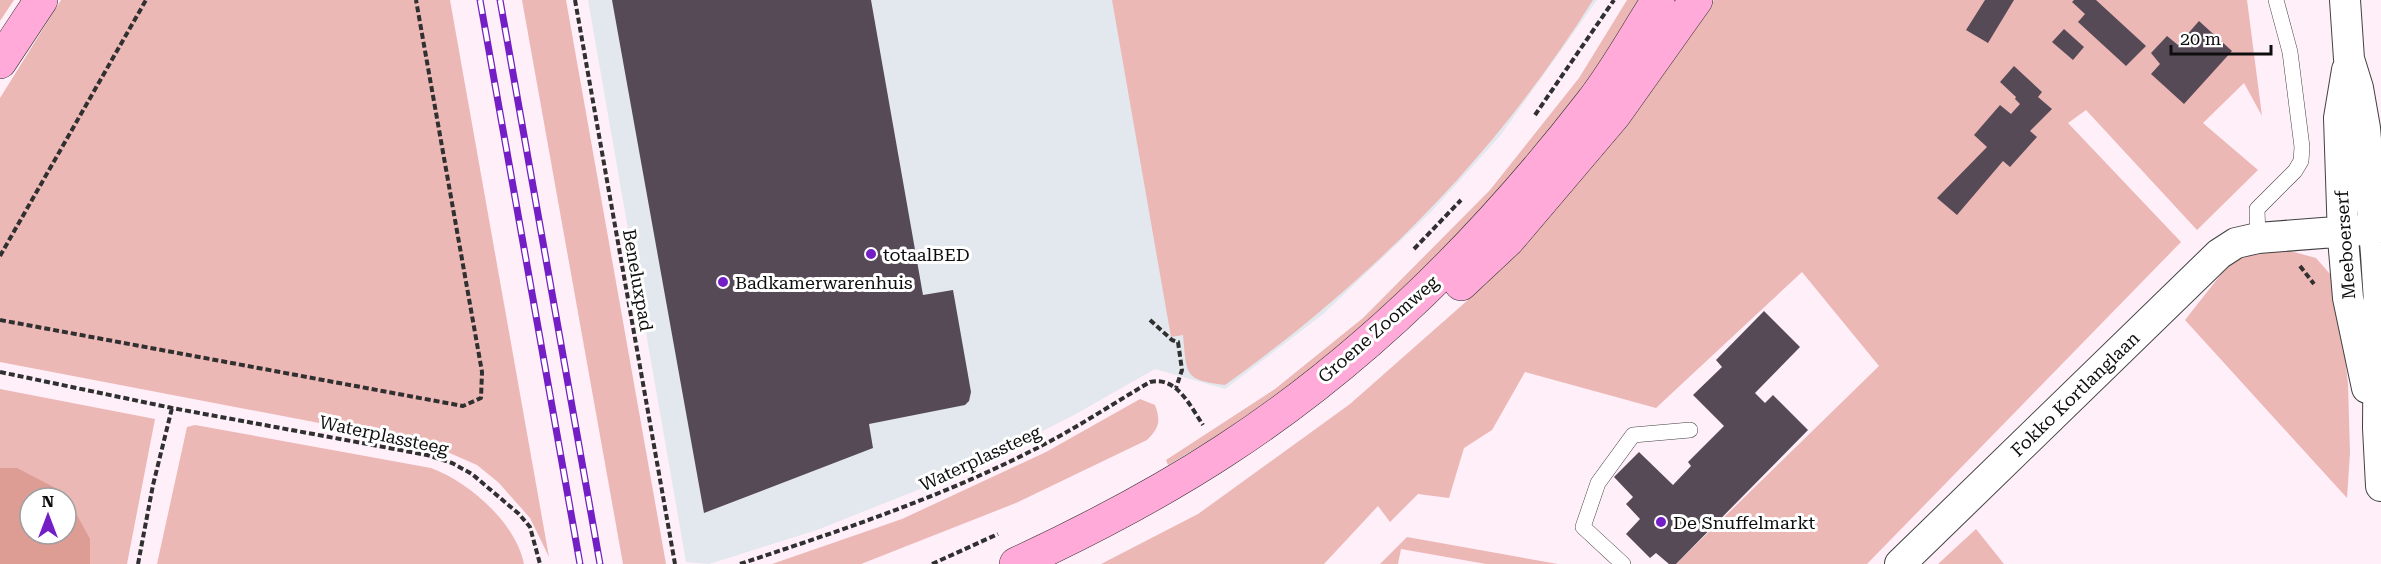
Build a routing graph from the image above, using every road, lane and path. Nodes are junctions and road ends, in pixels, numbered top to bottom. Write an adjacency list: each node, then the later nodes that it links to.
1 (41, 0): 11 (main road)
2 (146, 0): 18 (path)
3 (416, 0): 19 (path)
4 (575, 0): 30 (path, Beneluxpad)
5 (1614, 0): 12 (path)
6 (1658, 0): 32 (main road, Groene Zoomweg)
7 (1696, 0): 33 (main road, Groene Zoomweg)
8 (2276, 0): 16 (lane)
9 (2345, 0): 10 (street, Meeboerserf)
10 (2349, 59): 14 (street, Meeboerserf); 15 (street, Meeboerserf)
11 (0, 62)
12 (1534, 116)
13 (1466, 195): 17 (path, Groene Zoomweg)
14 (2374, 229): 15 (street, Fokko Kortlanglaan); 25 (street, Meeboerserf)
15 (2343, 231): 16 (street, Fokko Kortlanglaan); 25 (street, Meeboerserf)
16 (2258, 238): 35 (street, Fokko Kortlanglaan)
17 (1409, 254)
18 (0, 256)
19 (0, 320)
20 (1150, 320): 22 (path)
21 (0, 372): 23 (path, Waterplassteeg)
22 (1176, 388): 24 (path); 31 (path, Waterplassteeg)
23 (172, 408): 28 (path); 29 (path, Waterplassteeg)
24 (1213, 419)
25 (2378, 428): 27 (street, Meeboerserf)
26 (1690, 430): 34 (lane)
27 (2381, 486)
28 (138, 564)
29 (540, 564)
30 (675, 564)
31 (740, 564)
32 (1016, 564)
33 (1068, 564)
34 (1623, 564)
35 (1900, 564)

